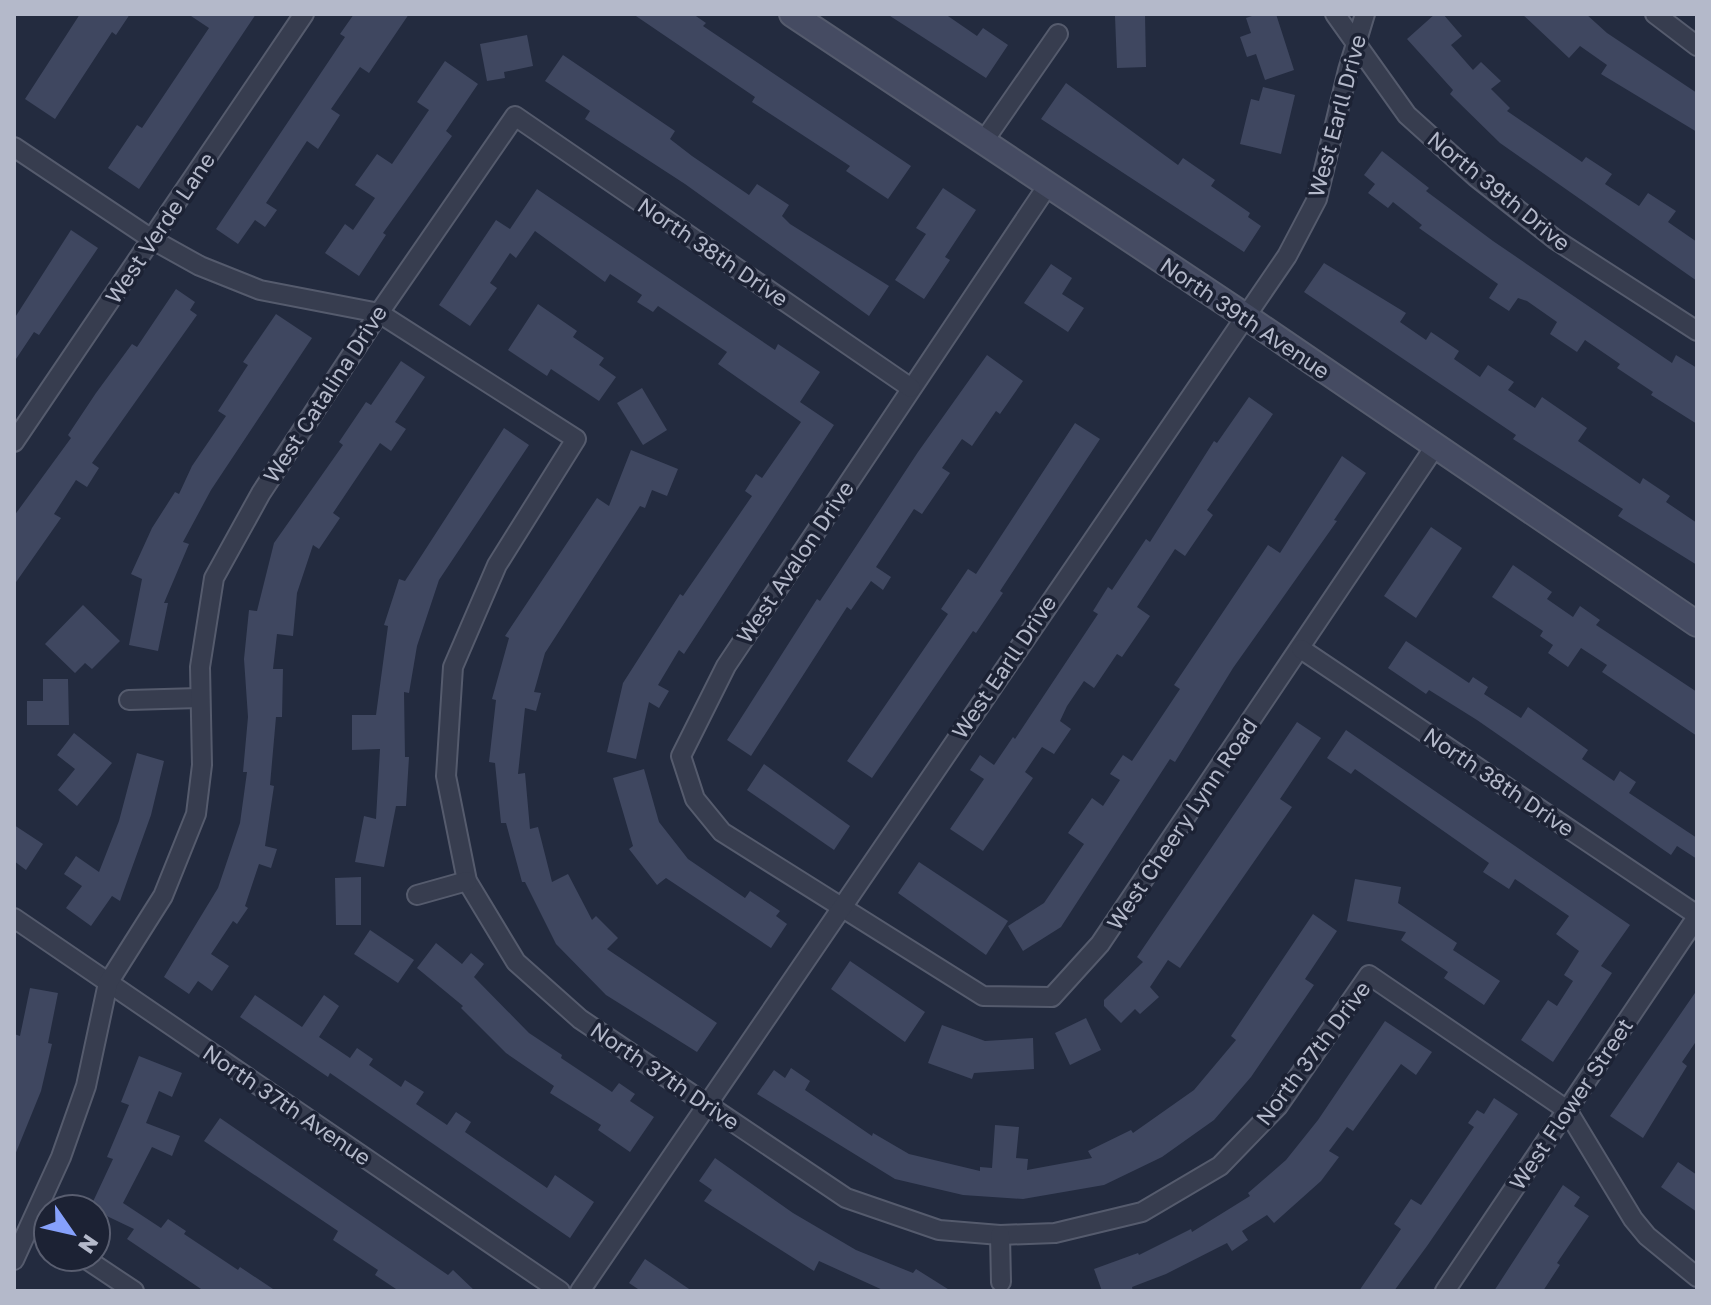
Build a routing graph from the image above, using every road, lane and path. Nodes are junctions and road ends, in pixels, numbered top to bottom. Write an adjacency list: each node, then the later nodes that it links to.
1 (304, 14): 13 (street, West Verde Lane)
2 (792, 14): 10 (street, North 39th Avenue)
3 (1335, 14): 7 (street, North 39th Drive)
4 (1365, 14): 7 (street, West Earll Drive)
5 (1655, 14): 8 (street)
6 (1058, 34): 10 (street)
7 (1356, 44): 15 (street, West Earll Drive); 16 (street, North 39th Drive)
8 (1697, 46)
9 (515, 116): 14 (street, West Catalina Drive); 17 (street, North 38th Drive)
10 (983, 142): 12 (street, North 39th Avenue)
11 (14, 147): 13 (street)
12 (1048, 185): 15 (street, North 39th Avenue); 17 (street, West Avalon Drive)
13 (153, 240): 14 (street); 18 (street, West Verde Lane)
14 (379, 313): 22 (street, West Catalina Drive); 24 (street, North 37th Drive)
15 (1245, 316): 19 (street, North 39th Avenue); 26 (street, West Earll Drive)
16 (1697, 331)
17 (911, 388): 26 (street, West Avalon Drive)
18 (14, 442)
19 (1434, 448): 20 (street, North 39th Avenue); 21 (street, West Cheery Lynn Road)
20 (1697, 624)
21 (1301, 649): 26 (street, West Cheery Lynn Road); 27 (street, North 38th Drive)
22 (199, 698): 23 (street); 29 (street, West Catalina Drive)
23 (129, 700)
24 (467, 881): 25 (street); 30 (street, North 37th Drive)
25 (417, 895)
26 (842, 906): 30 (street, West Earll Drive)
27 (1697, 916): 31 (street, West Flower Street)
28 (14, 918): 29 (street, North 37th Avenue)
29 (108, 983): 32 (street, West Catalina Drive); 40 (street, North 37th Avenue)
30 (706, 1104): 34 (street, North 37th Drive); 41 (street, West Earll Drive)
31 (1567, 1110): 34 (street, North 37th Drive); 37 (street); 42 (street, West Flower Street)
32 (44, 1193)
33 (32, 1223): 35 (street, West Catalina Drive)
34 (1000, 1235): 38 (street)
35 (14, 1260)
36 (107, 1273): 39 (street)
37 (1697, 1277)
38 (1001, 1282)
39 (134, 1291)
40 (560, 1291)
41 (580, 1291)
42 (1445, 1291)

